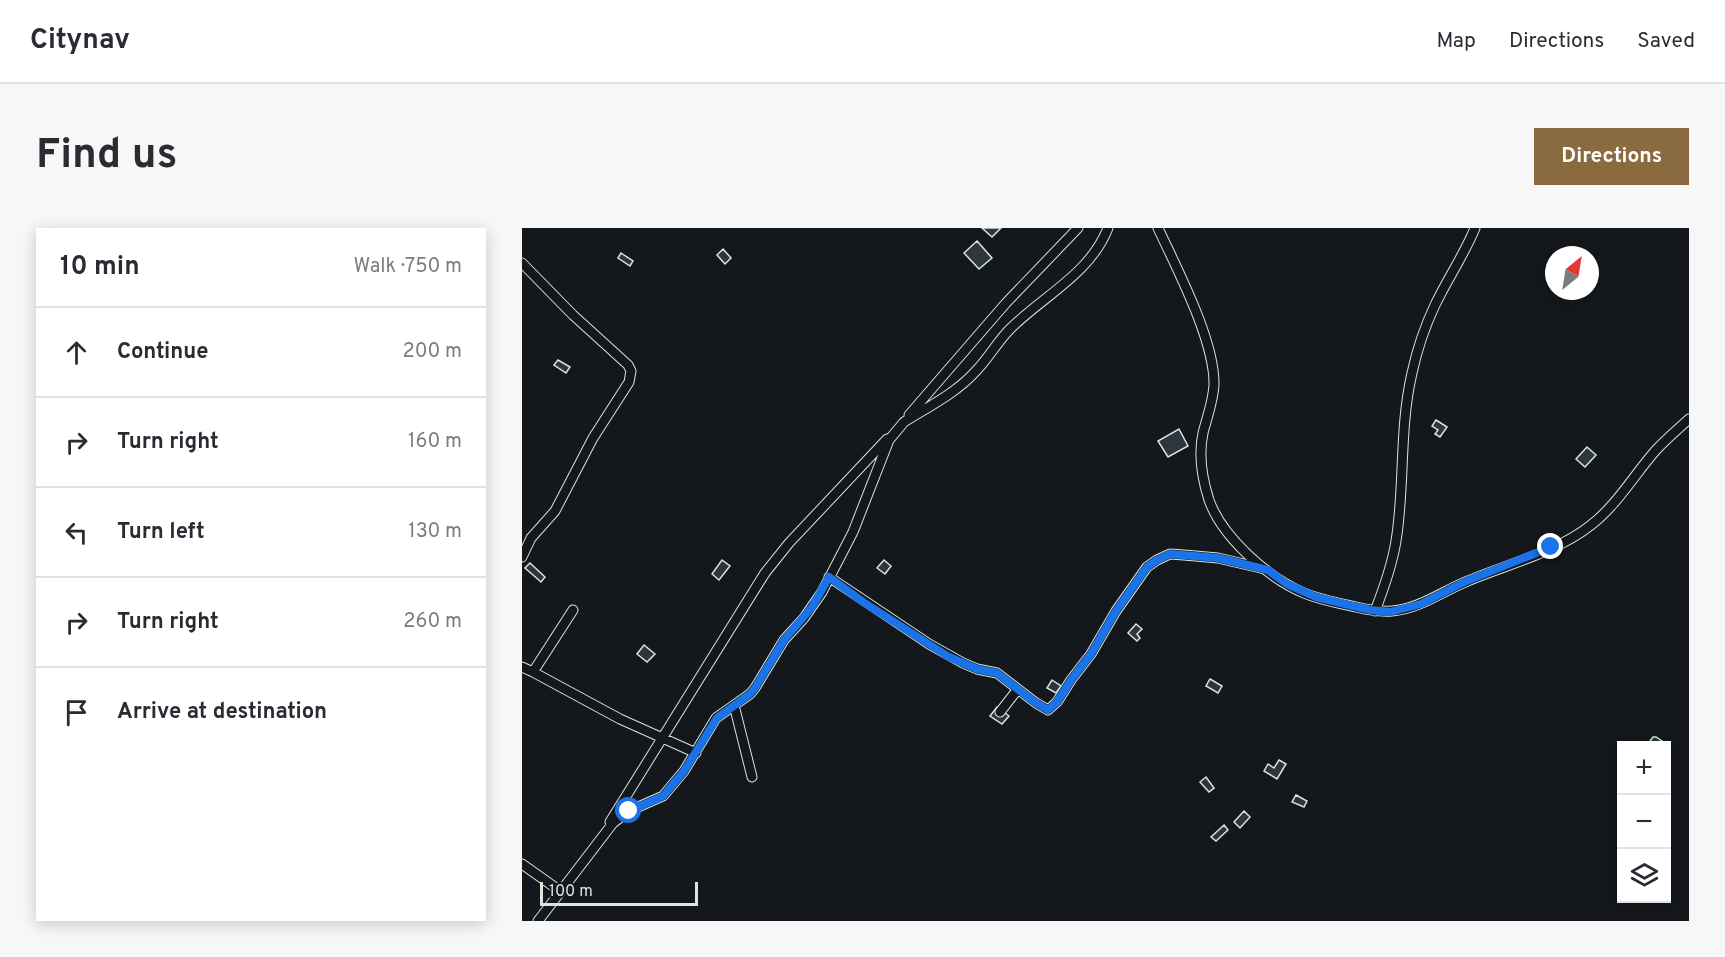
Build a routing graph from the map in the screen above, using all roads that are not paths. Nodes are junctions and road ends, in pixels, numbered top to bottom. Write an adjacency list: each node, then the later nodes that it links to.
1 (1078, 228): 7 (street)
2 (1108, 228): 7 (street)
3 (1158, 228): 9 (street)
4 (1475, 228): 12 (street)
5 (522, 263): 8 (street)
6 (1689, 419): 12 (street)
7 (896, 430): 10 (street); 18 (street)
8 (522, 557)
9 (1268, 570): 12 (street); 15 (street)
10 (829, 577): 15 (street); 16 (street)
11 (573, 610): 14 (street)
12 (1375, 611)
13 (522, 668): 14 (street)
14 (533, 672): 18 (street)
15 (1017, 689): 17 (street)
16 (734, 705): 19 (street); 20 (street)
17 (1000, 712)
18 (662, 738): 19 (street); 21 (street)
19 (696, 753): 21 (street)
20 (752, 777)
21 (598, 843): 23 (street)
22 (522, 864): 23 (street)
23 (560, 891): 24 (street)
24 (538, 921)

